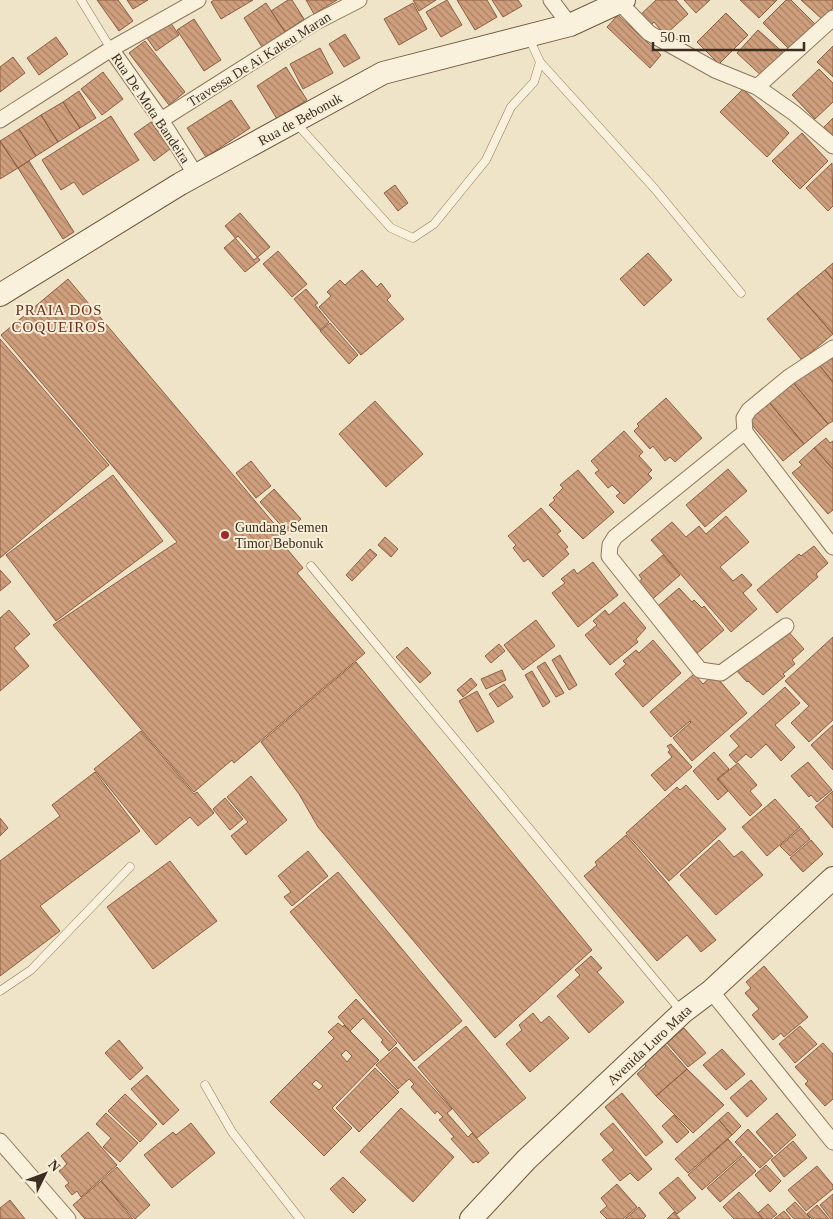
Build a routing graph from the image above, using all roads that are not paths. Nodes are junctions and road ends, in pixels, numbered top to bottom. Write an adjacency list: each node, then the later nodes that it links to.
1 (81, 0): 9 (lane)
2 (198, 0): 9 (street, Rua De Mota Bandeira)
3 (359, 0): 13 (street, Travessa De Ai Kakeu Maran)
4 (551, 0): 7 (street)
5 (622, 1): 7 (street, Rua de Bebonuk); 11 (street)
6 (833, 18): 11 (street)
7 (570, 25): 8 (street, Rua de Bebonuk)
8 (528, 36): 10 (lane); 14 (street, Rua de Bebonuk)
9 (111, 49): 12 (street); 13 (street, Rua De Mota Bandeira)
10 (540, 62): 14 (lane); 17 (lane)
11 (757, 87): 15 (street)
12 (0, 120)
13 (161, 120): 16 (street, Rua De Mota Bandeira)
14 (295, 121): 16 (street, Rua de Bebonuk)
15 (833, 146)
16 (196, 175): 18 (street, Rua de Bebonuk)
17 (741, 293)
18 (0, 295)
19 (833, 348): 20 (street)
20 (745, 432): 21 (street); 23 (street)
21 (831, 539)
22 (311, 566): 28 (lane)
23 (786, 626)
24 (130, 867): 26 (lane)
25 (833, 878): 27 (street, Avenida Luro Mata)
26 (0, 991)
27 (711, 991): 28 (street, Avenida Luro Mata); 31 (street)
28 (682, 1012): 34 (street, Avenida Luro Mata)
29 (205, 1085): 33 (lane)
30 (0, 1141): 32 (street)
31 (833, 1142)
32 (68, 1219)
33 (300, 1219)
34 (471, 1219)

